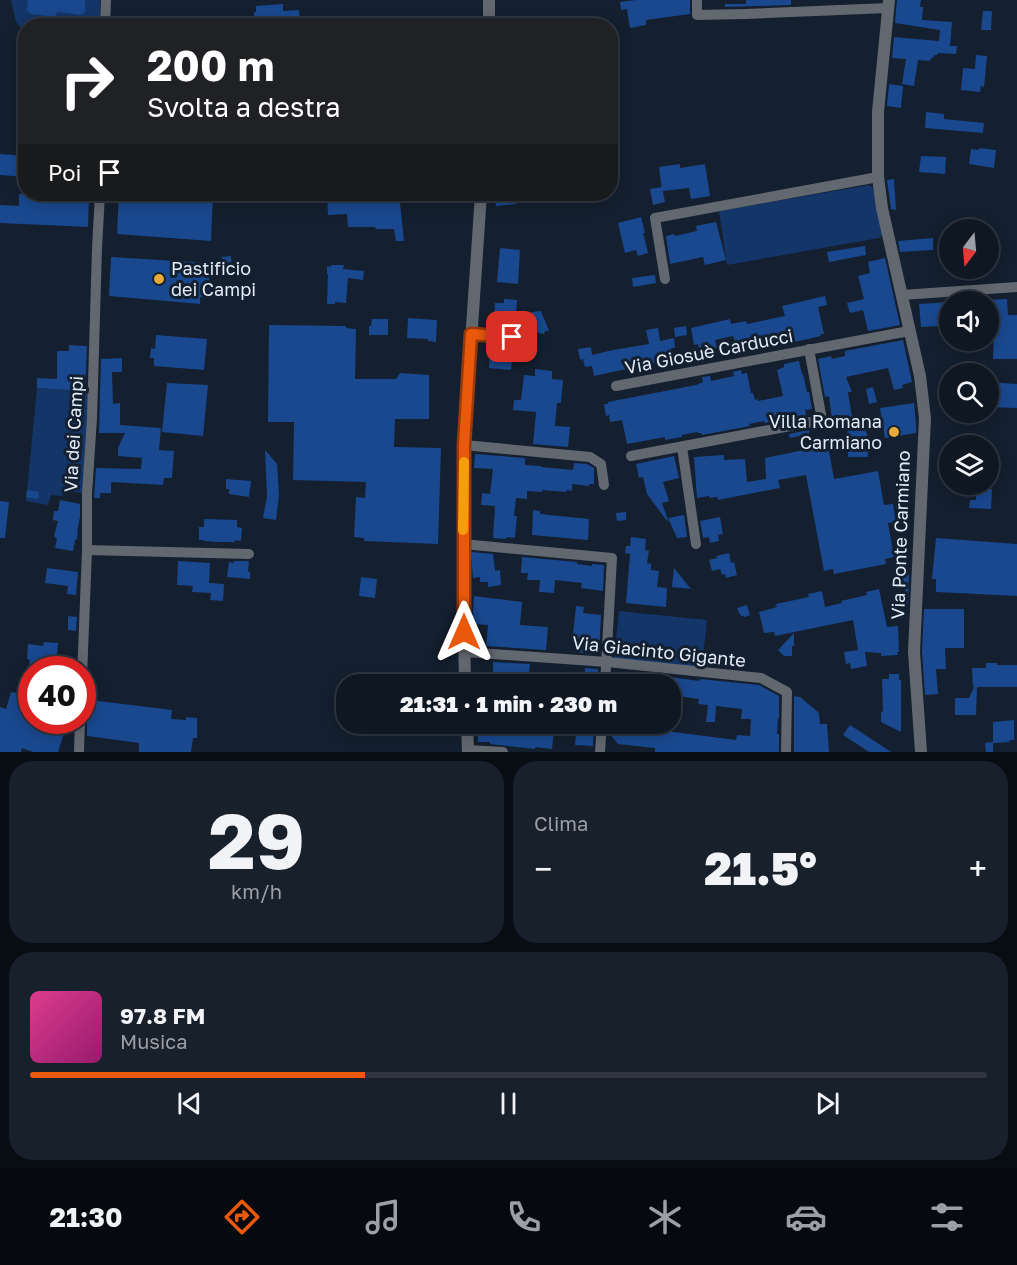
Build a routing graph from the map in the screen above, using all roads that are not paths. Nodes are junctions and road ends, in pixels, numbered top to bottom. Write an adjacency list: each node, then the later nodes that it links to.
1 (105, 0): 5 (street)
2 (489, 0): 6 (street)
3 (697, 0): 4 (street)
4 (889, 4): 7 (street, Via Ponte Carmiano)
5 (105, 18)
6 (489, 18)
7 (878, 177): 10 (street); 12 (street, Via Ponte Carmiano)
8 (100, 201): 24 (street, Via dei Campi)
9 (480, 201): 14 (street)
10 (665, 279)
11 (1017, 287): 12 (street)
12 (902, 295): 13 (street, Via Ponte Carmiano)
13 (909, 330): 16 (street, Via Giosuè Carducci); 39 (street, Via Ponte Carmiano)
14 (471, 334): 15 (street); 18 (street)
15 (532, 339)
16 (809, 350): 17 (street, Via Giosuè Carducci); 19 (street, Via Giosuè Carducci)
17 (616, 386)
18 (464, 445): 21 (street); 22 (street)
19 (682, 447): 20 (street, Via Giosuè Carducci); 23 (street)
20 (631, 456)
21 (604, 485)
22 (463, 544): 26 (street); 28 (street)
23 (696, 544)
24 (87, 550): 25 (street); 27 (street, Via dei Campi)
25 (249, 554)
26 (464, 652): 28 (street, Via Giacinto Gigante); 29 (street)
27 (83, 656)
28 (607, 662): 30 (street); 38 (street, Via Giacinto Gigante)
29 (465, 674)
30 (606, 674)
31 (80, 734): 35 (street)
32 (467, 734): 34 (street)
33 (601, 734): 37 (street)
34 (468, 751): 36 (street)
35 (79, 752)
36 (503, 752)
37 (600, 752)
38 (786, 752)
39 (921, 752)

